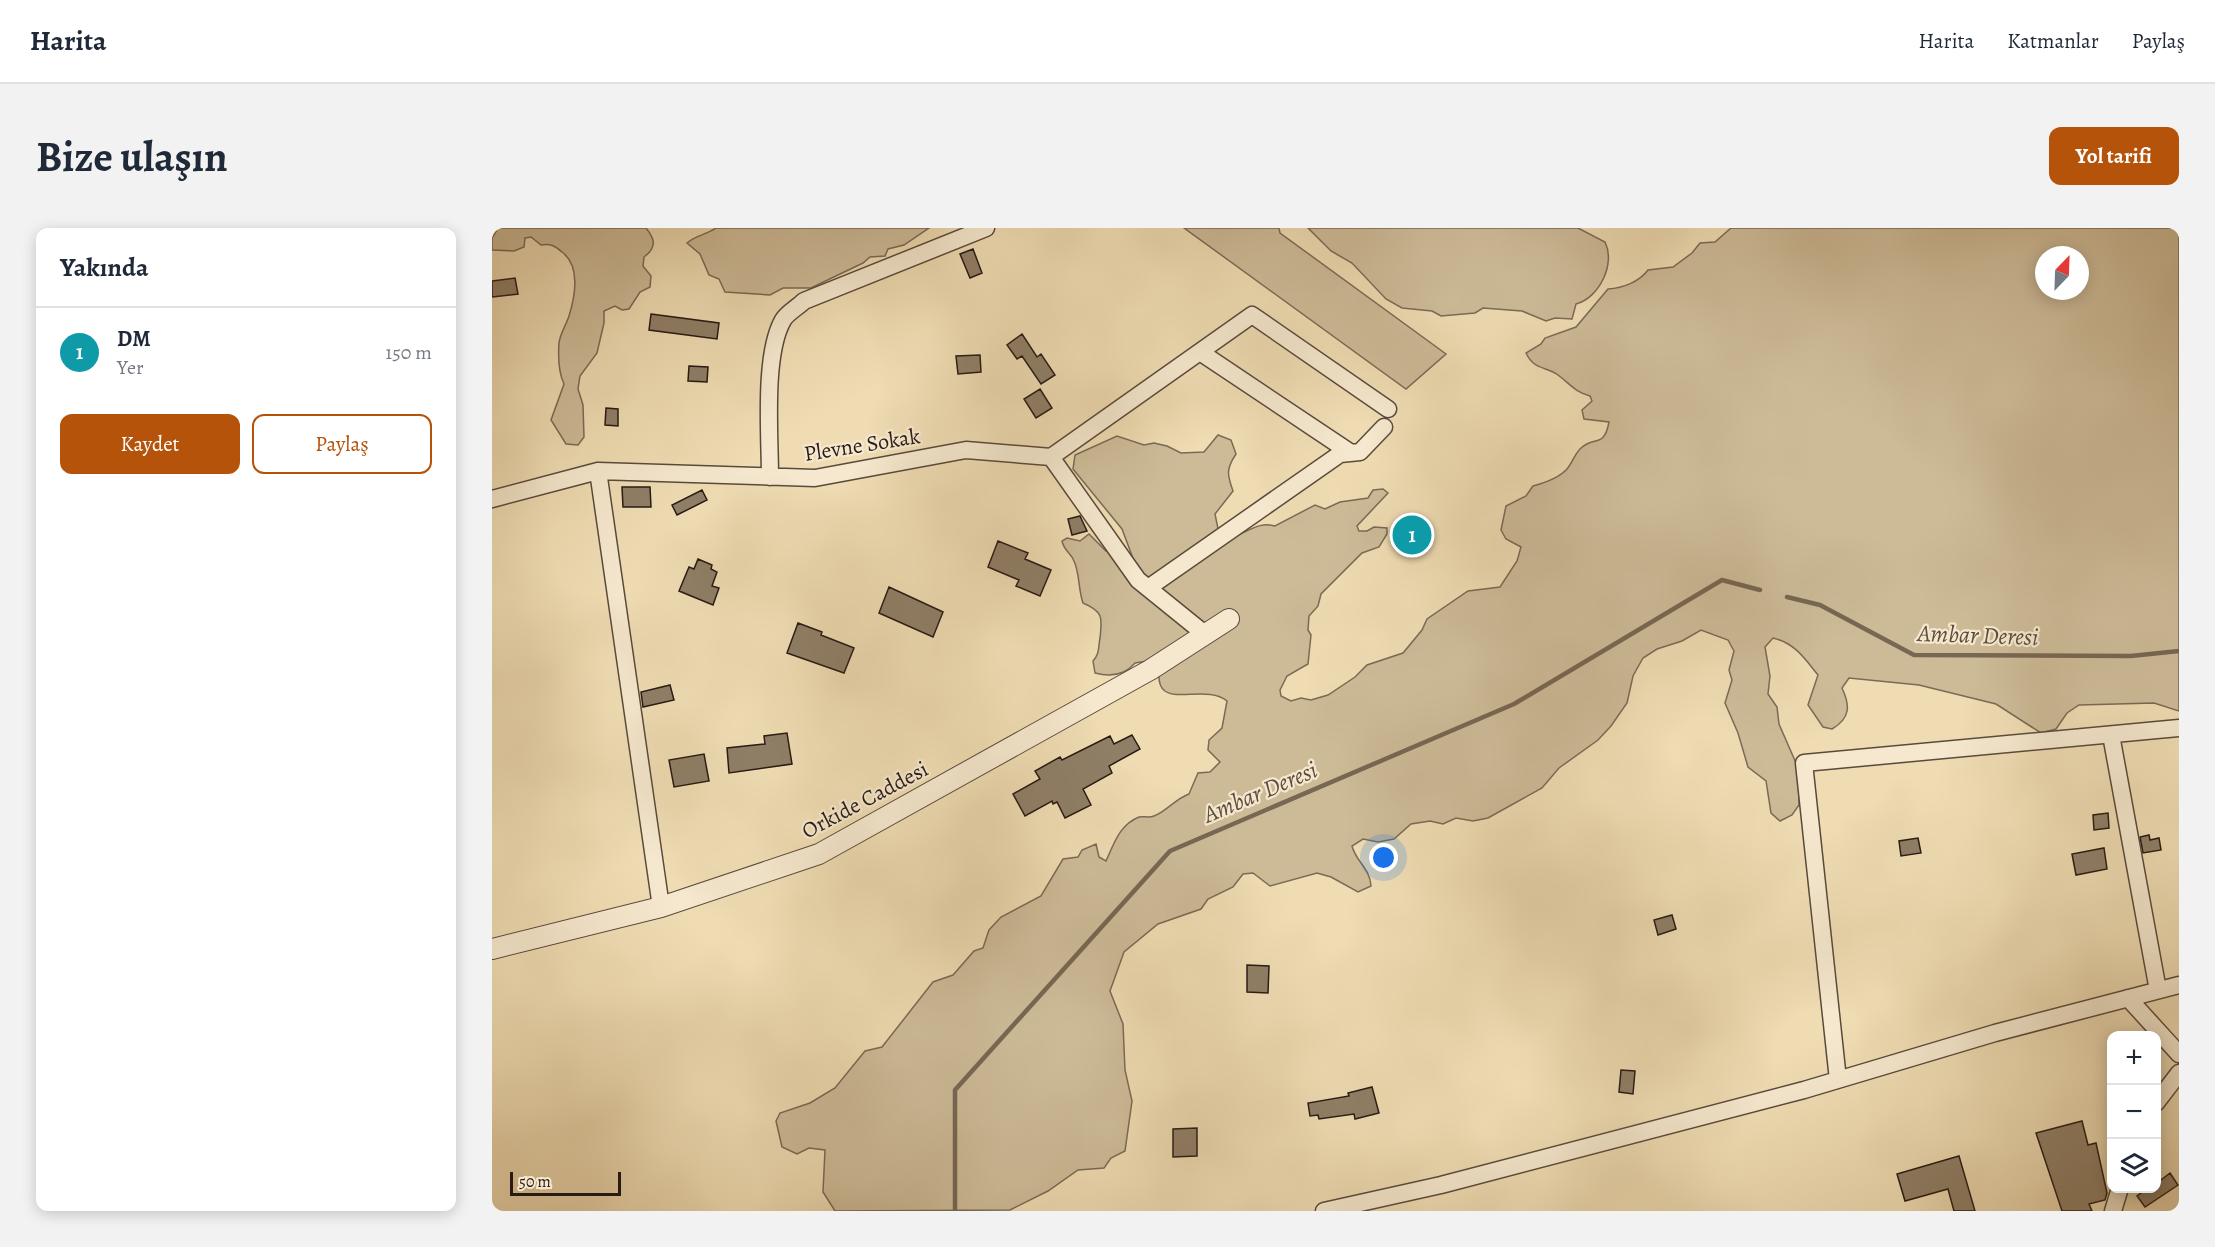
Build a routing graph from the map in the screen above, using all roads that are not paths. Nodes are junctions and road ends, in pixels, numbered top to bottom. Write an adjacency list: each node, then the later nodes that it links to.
1 (986, 228): 8 (street)
2 (1200, 352): 3 (street); 5 (street); 6 (street)
3 (1388, 409)
4 (1384, 427): 5 (street)
5 (1352, 453): 10 (street)
6 (1051, 457): 8 (street, Plevne Sokak); 10 (street)
7 (598, 471): 8 (street, Plevne Sokak); 9 (street, Plevne Sokak); 15 (street)
8 (770, 477)
9 (492, 499)
10 (1148, 588): 12 (street)
11 (1229, 620): 12 (street, Orkide Caddesi)
12 (1206, 635): 15 (street, Orkide Caddesi)
13 (2179, 728): 14 (street)
14 (2111, 735): 17 (street); 22 (street)
15 (661, 907): 16 (street, Orkide Caddesi)
16 (492, 949)
17 (2157, 985)
18 (2179, 985): 19 (street)
19 (2128, 998): 20 (street); 22 (street)
20 (2179, 1054)
21 (2179, 1073): 23 (street)
22 (1838, 1080): 25 (street)
23 (2161, 1098)
24 (2118, 1193): 26 (street)
25 (1324, 1211)
26 (2113, 1211)

